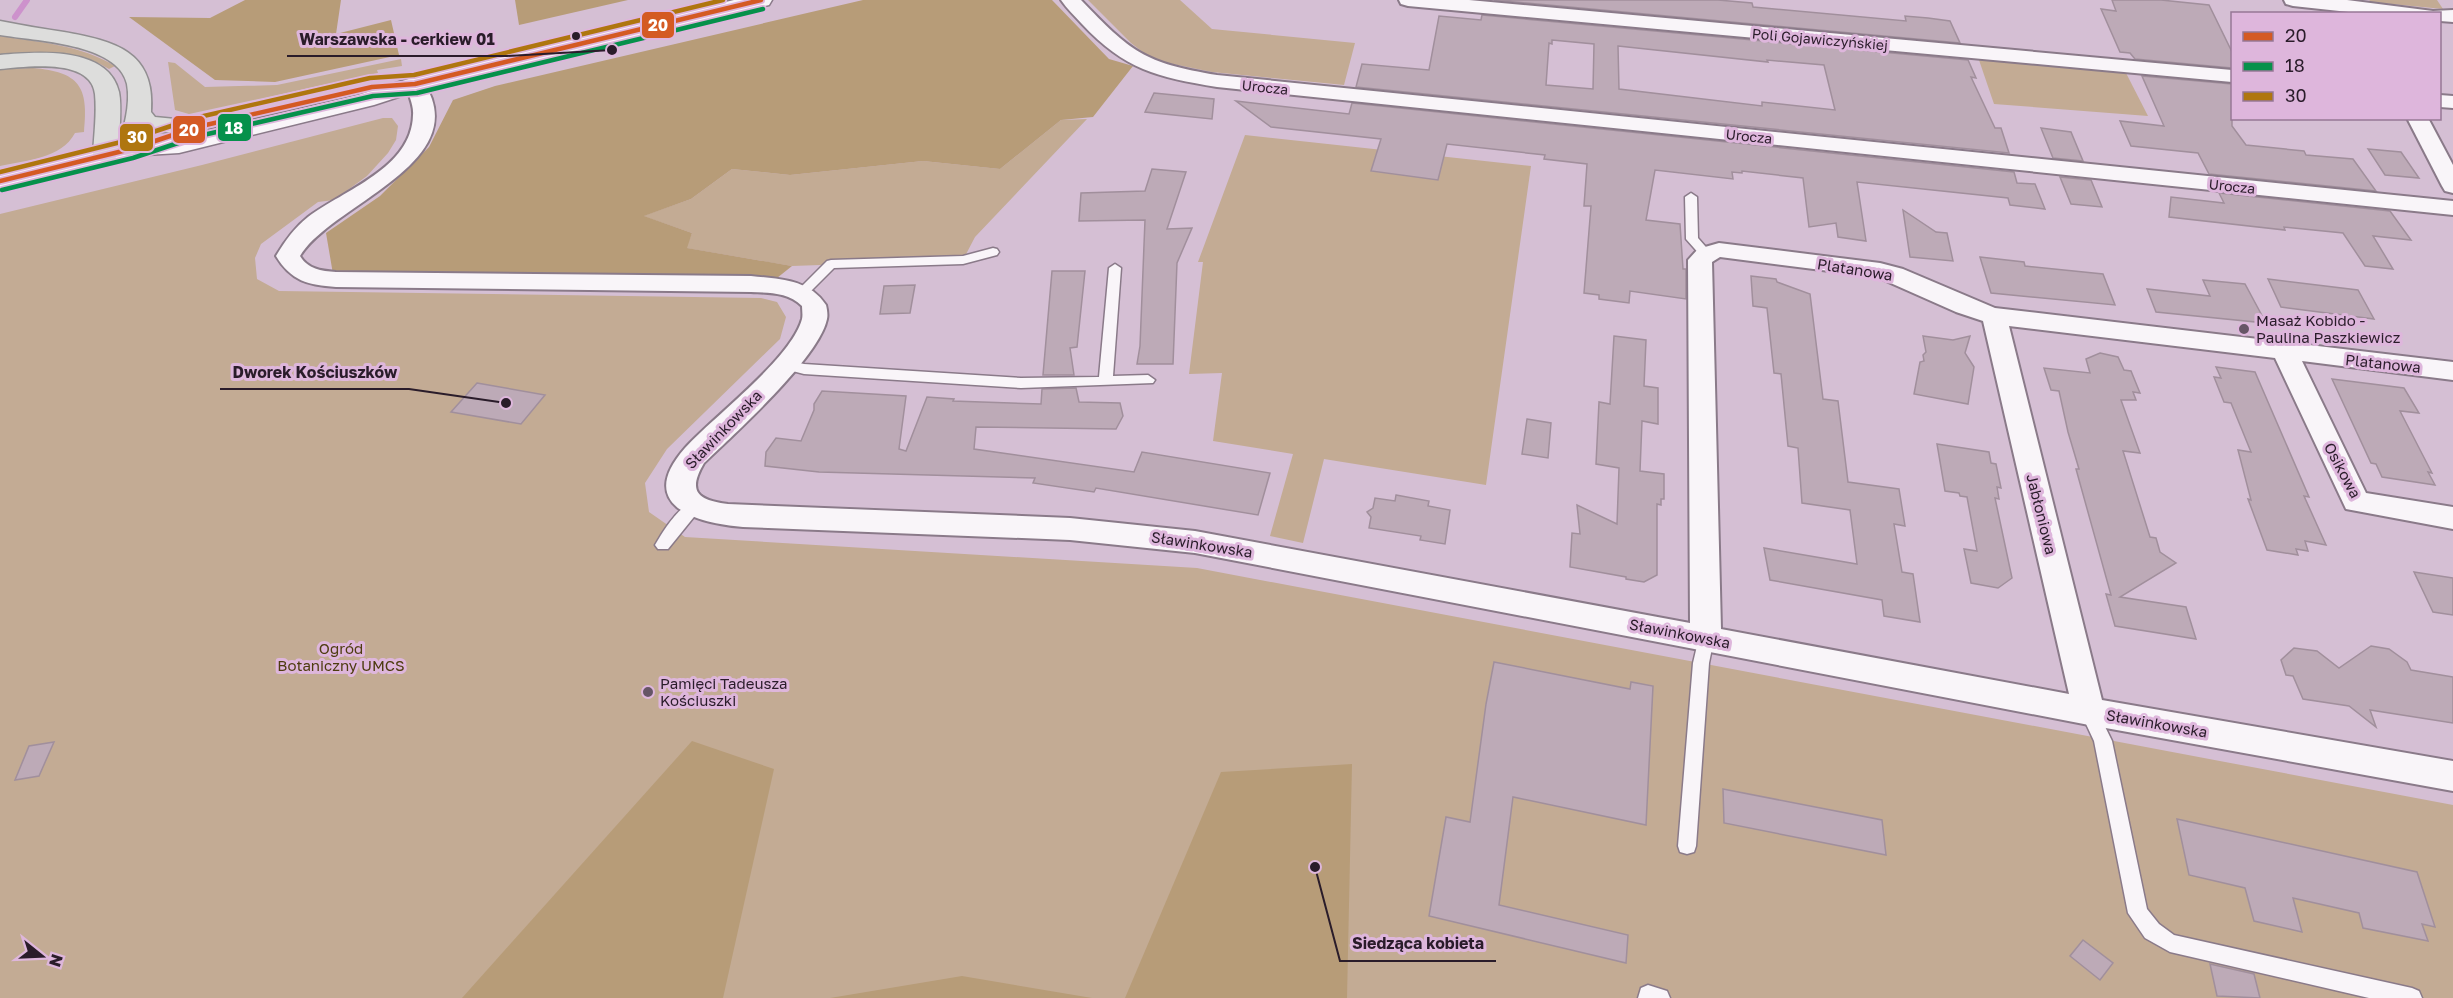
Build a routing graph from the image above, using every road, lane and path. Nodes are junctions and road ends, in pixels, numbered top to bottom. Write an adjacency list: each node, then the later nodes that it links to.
1 (761, 0): 10 (street)
2 (1070, 0): 19 (street, Urocza)
3 (1408, 0): 9 (street, Poli Gojawiczyńskiej)
4 (2293, 0): 5 (street)
5 (2358, 7): 6 (street)
6 (2407, 12)
7 (0, 28): 11 (main road)
8 (0, 62): 15 (main road)
9 (2231, 76)
10 (415, 84): 13 (street); 14 (street); 23 (street)
11 (140, 115): 13 (main road); 14 (main road)
12 (2417, 120): 17 (street)
13 (197, 127): 14 (street)
14 (131, 149): 15 (street)
15 (106, 155): 16 (street)
16 (0, 181)
17 (2453, 186)
18 (1691, 197): 21 (lane)
19 (2453, 208)
20 (993, 252): 23 (lane)
21 (1707, 254): 24 (street, Platanowa); 33 (street)
22 (1115, 268): 29 (lane)
23 (801, 293): 26 (street, Sławinkowska)
24 (1994, 316): 25 (street, Platanowa); 34 (street, Jabłoniowa)
25 (2285, 352): 27 (street, Platanowa); 31 (street, Osikowa)
26 (795, 367): 29 (lane); 30 (street, Sławinkowska)
27 (2453, 371)
28 (1148, 380): 29 (lane)
29 (1106, 381)
30 (693, 508): 32 (lane); 33 (street, Sławinkowska)
31 (2453, 518)
32 (663, 545)
33 (1706, 638): 34 (street, Sławinkowska); 36 (lane)
34 (2089, 711): 35 (street, Sławinkowska); 39 (lane)
35 (2453, 776)
36 (1687, 846)
37 (1648, 998): 38 (lane)
38 (1660, 998)
39 (2412, 998)

